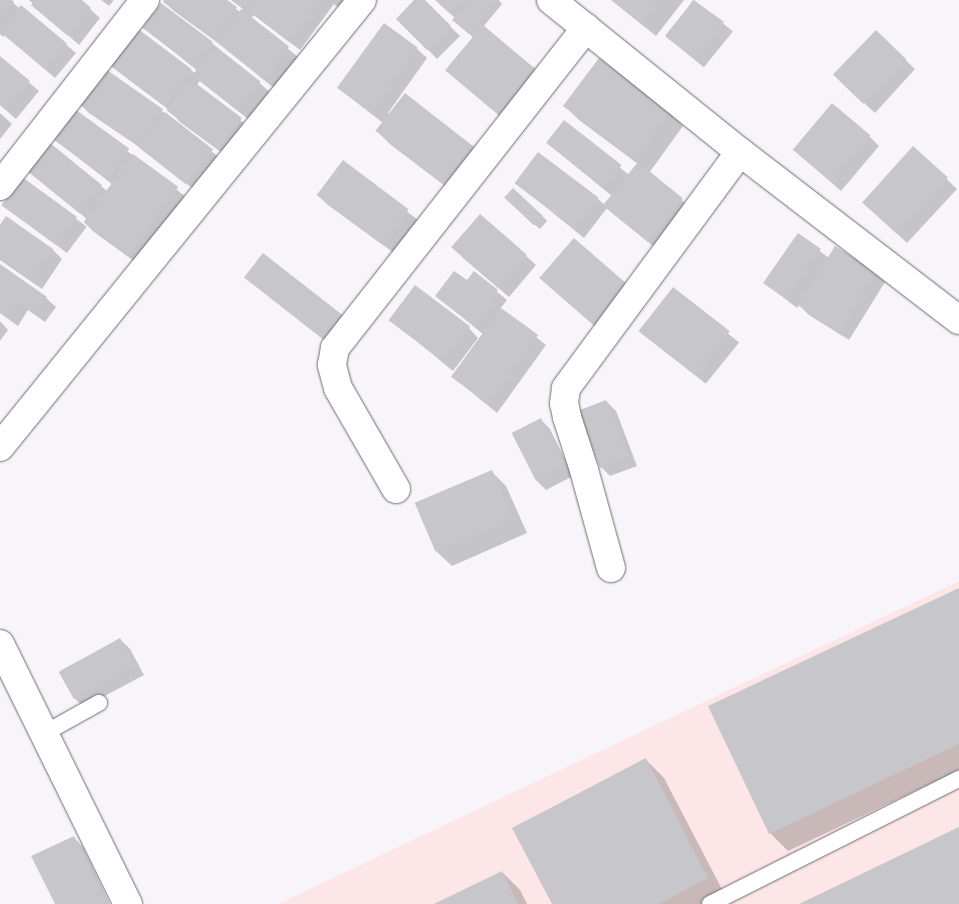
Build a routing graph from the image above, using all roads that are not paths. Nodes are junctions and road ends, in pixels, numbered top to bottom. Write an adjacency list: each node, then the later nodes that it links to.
1 (145, 0): 6 (street)
2 (362, 0): 8 (street)
3 (551, 0): 4 (street)
4 (586, 28): 5 (street); 9 (street)
5 (740, 152): 7 (street); 10 (street)
6 (0, 186)
7 (959, 320)
8 (0, 447)
9 (396, 489)
10 (611, 568)
11 (0, 644): 13 (street)
12 (99, 703): 13 (lane)
13 (45, 733): 15 (street)
14 (959, 779): 16 (lane)
15 (128, 904)
16 (710, 904)

